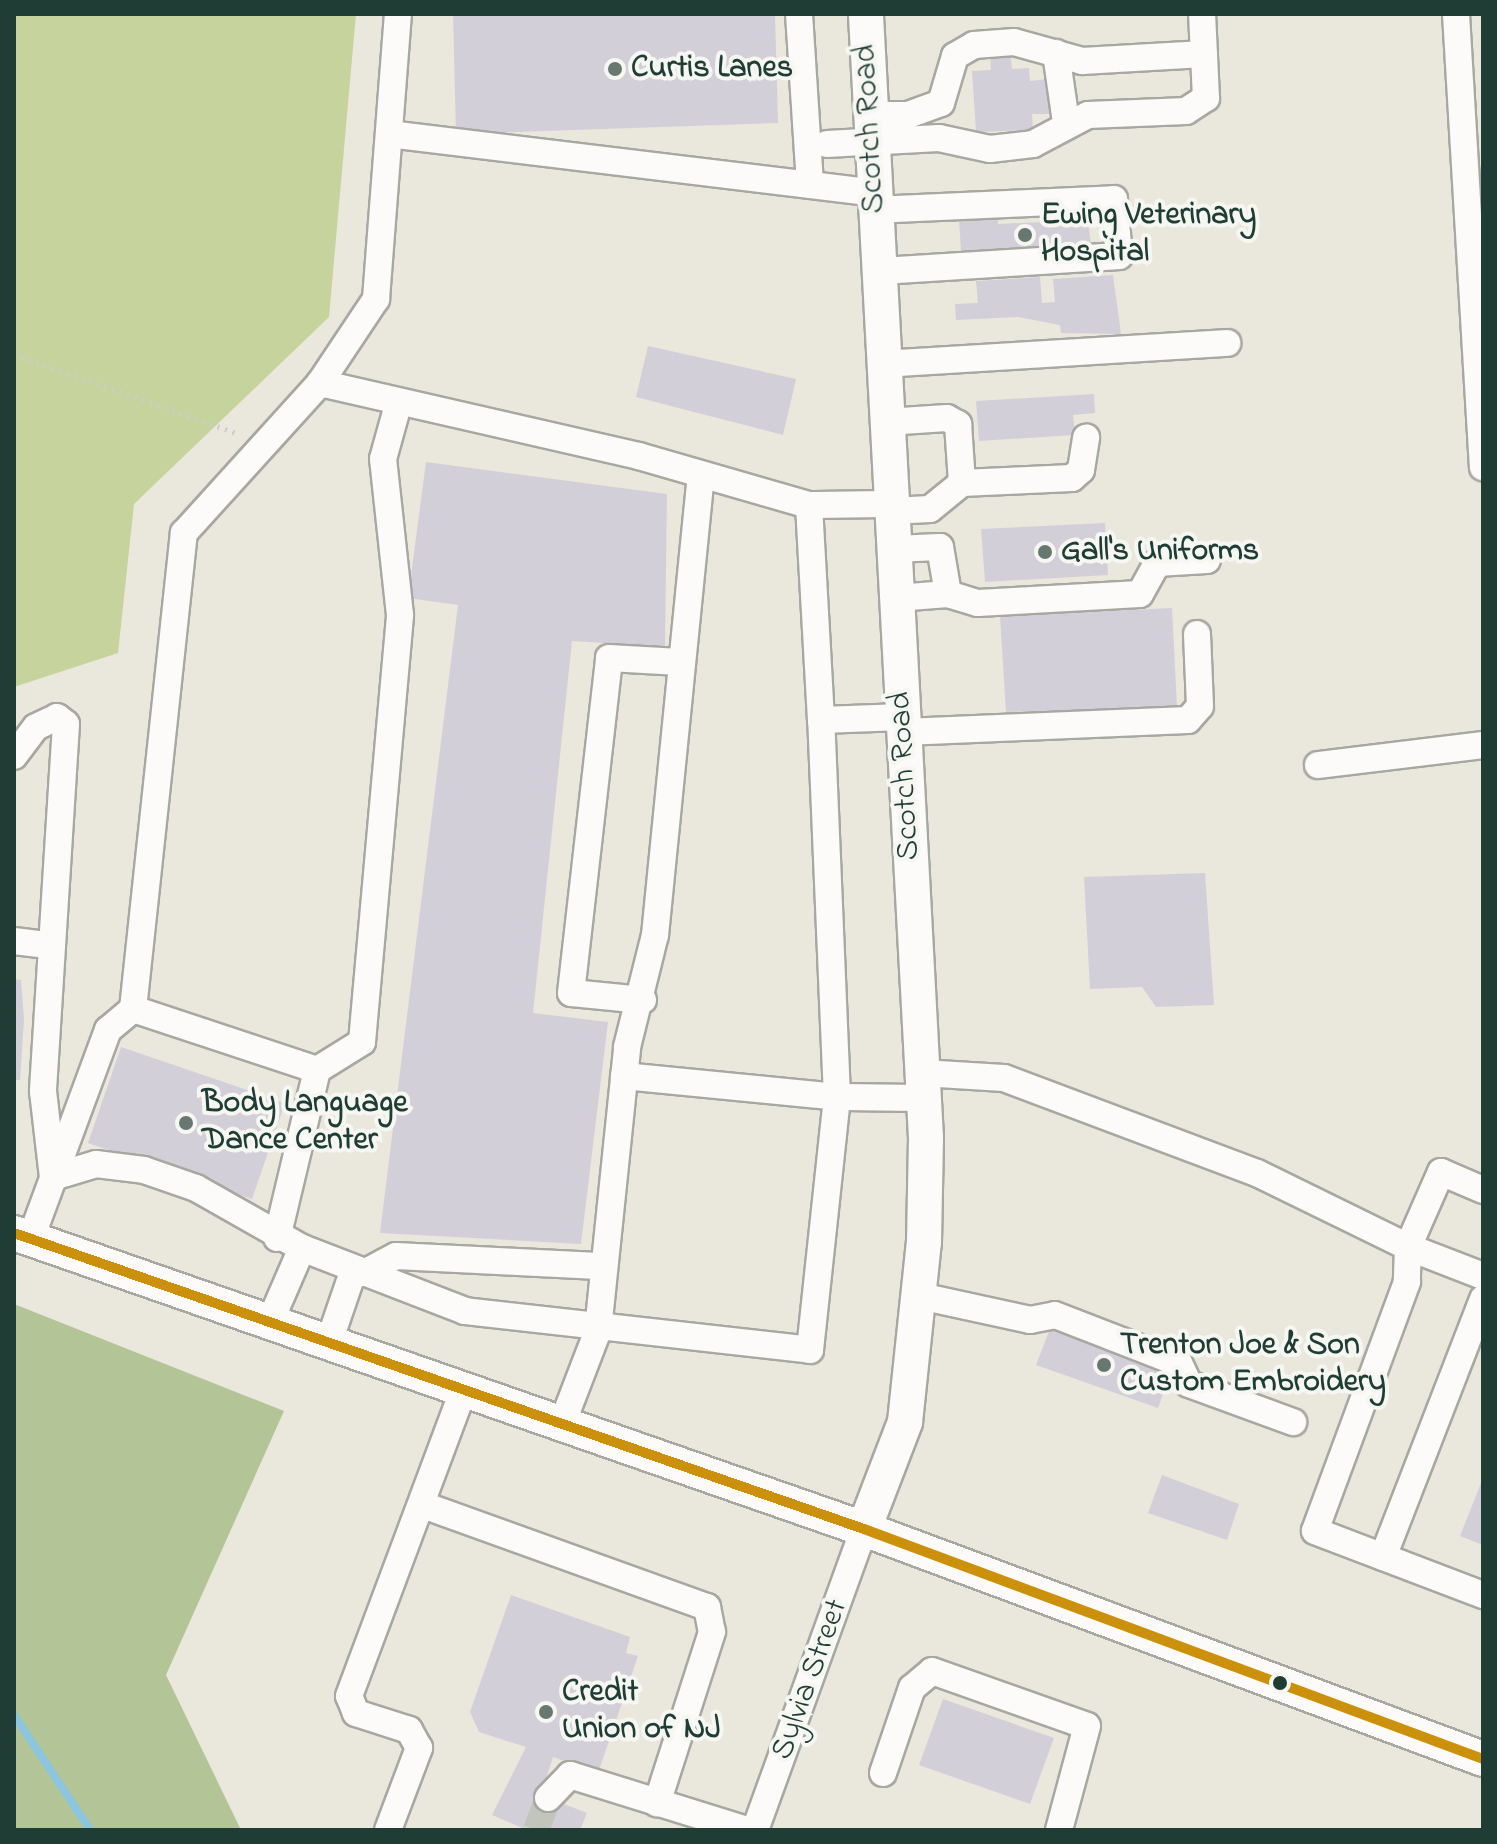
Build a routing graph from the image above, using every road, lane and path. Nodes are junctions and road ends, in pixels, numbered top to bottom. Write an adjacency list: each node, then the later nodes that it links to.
1 (398, 14): 10 (street)
2 (799, 14): 12 (street)
3 (866, 14): 9 (main road, Scotch Road)
4 (1202, 14): 7 (street)
5 (1456, 14): 23 (street)
6 (1056, 53): 7 (street); 8 (street); 9 (street)
7 (1204, 54): 8 (street)
8 (1066, 122): 9 (street)
9 (871, 127): 11 (street); 13 (main road, Scotch Road)
10 (389, 134): 12 (street); 18 (street)
11 (827, 144)
12 (810, 185): 13 (street)
13 (875, 201): 14 (main road, Scotch Road); 14 (street)
14 (878, 271): 17 (main road, Scotch Road)
15 (1227, 343): 17 (street)
16 (14, 354): 22 (path)
17 (883, 364): 20 (main road, Scotch Road)
18 (320, 383): 19 (street); 22 (street)
19 (398, 405): 24 (street); 43 (street)
20 (886, 422): 25 (street); 27 (main road, Scotch Road)
21 (1086, 437): 25 (street)
22 (263, 443): 42 (street)
23 (1483, 467)
24 (701, 475): 26 (street); 33 (street)
25 (962, 483): 27 (street)
26 (809, 505): 27 (street); 34 (street)
27 (891, 508): 28 (main road, Scotch Road)
28 (893, 549): 30 (street); 31 (main road, Scotch Road)
29 (1207, 560): 30 (street)
30 (948, 594): 31 (street)
31 (896, 598): 35 (main road, Scotch Road)
32 (1197, 634): 35 (street)
33 (680, 662): 41 (street); 41 (street)
34 (821, 720): 35 (street); 46 (street)
35 (903, 724): 45 (main road, Scotch Road)
36 (1483, 745): 38 (street)
37 (14, 756): 40 (street)
38 (1318, 765)
39 (14, 941): 40 (street)
40 (52, 946): 47 (street)
41 (643, 1000): 44 (street)
42 (133, 1009): 43 (street); 47 (street)
43 (317, 1070): 50 (street)
44 (624, 1076): 46 (street); 53 (street)
45 (923, 1085): 46 (street); 51 (street); 56 (main road, Scotch Road)
46 (837, 1097): 59 (street)
47 (53, 1177): 49 (street); 50 (street)
48 (1483, 1190): 51 (street)
49 (22, 1236): 58 (main road)
50 (277, 1238): 52 (street)
51 (1408, 1247): 55 (street); 66 (street)
52 (302, 1248): 54 (street); 58 (street)
53 (604, 1266): 54 (street); 59 (street)
54 (359, 1271): 59 (street); 60 (street)
55 (1483, 1276)
56 (920, 1296): 62 (street); 65 (main road, Scotch Road)
57 (1483, 1299): 66 (street)
58 (270, 1322): 60 (main road)
59 (598, 1330): 63 (street)
60 (329, 1342): 61 (main road)
61 (464, 1389): 63 (main road); 64 (street)
62 (1293, 1422)
63 (562, 1424): 65 (main road)
64 (423, 1505): 71 (street); 72 (street)
65 (864, 1529): 68 (main road); 74 (street, Sylvia Street)
66 (1383, 1557): 67 (street)
67 (1483, 1595)
68 (1483, 1759)
69 (883, 1773): 75 (street)
70 (548, 1798): 71 (street)
71 (657, 1803): 73 (street)
72 (388, 1830)
73 (747, 1830)
74 (755, 1830)
75 (1059, 1830)

